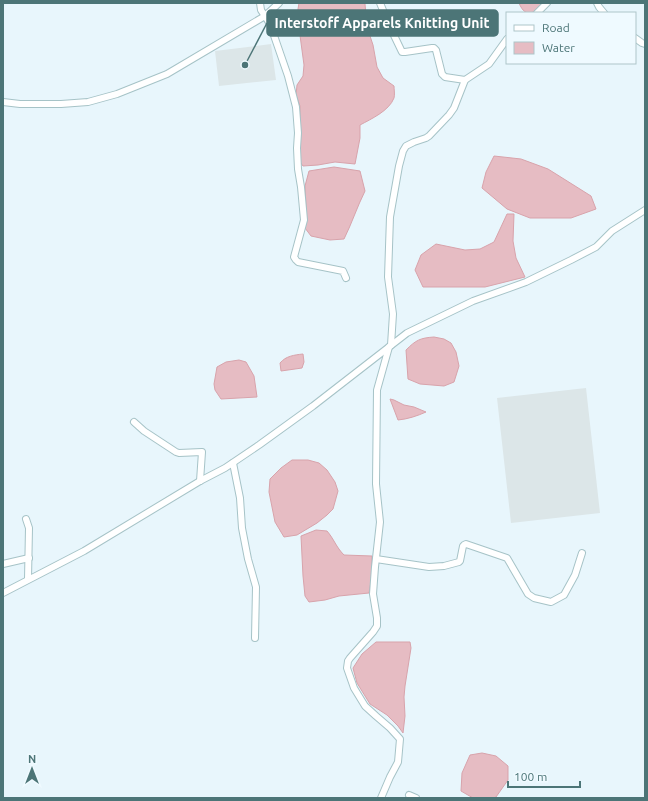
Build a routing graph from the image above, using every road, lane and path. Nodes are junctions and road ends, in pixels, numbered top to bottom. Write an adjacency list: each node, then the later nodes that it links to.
1 (260, 3): 8 (street)
2 (279, 3): 8 (street)
3 (380, 3): 12 (street)
4 (547, 3): 6 (street)
5 (597, 3): 7 (street)
6 (538, 12)
7 (603, 12)
8 (265, 16): 13 (street); 15 (street)
9 (636, 39): 11 (street)
10 (506, 40): 12 (street)
11 (645, 44)
12 (465, 80): 16 (street)
13 (3, 102)
14 (645, 210): 16 (street)
15 (346, 278)
16 (390, 346): 18 (street); 23 (street)
17 (134, 422): 19 (street)
18 (233, 462): 19 (street); 27 (street)
19 (200, 481): 25 (street)
20 (26, 519): 22 (street)
21 (582, 553): 23 (street)
22 (29, 558): 24 (street); 25 (street)
23 (376, 559): 29 (street)
24 (3, 564)
25 (28, 579): 26 (street)
26 (3, 593)
27 (255, 638)
28 (409, 795): 30 (street)
29 (381, 798)
30 (416, 798)

